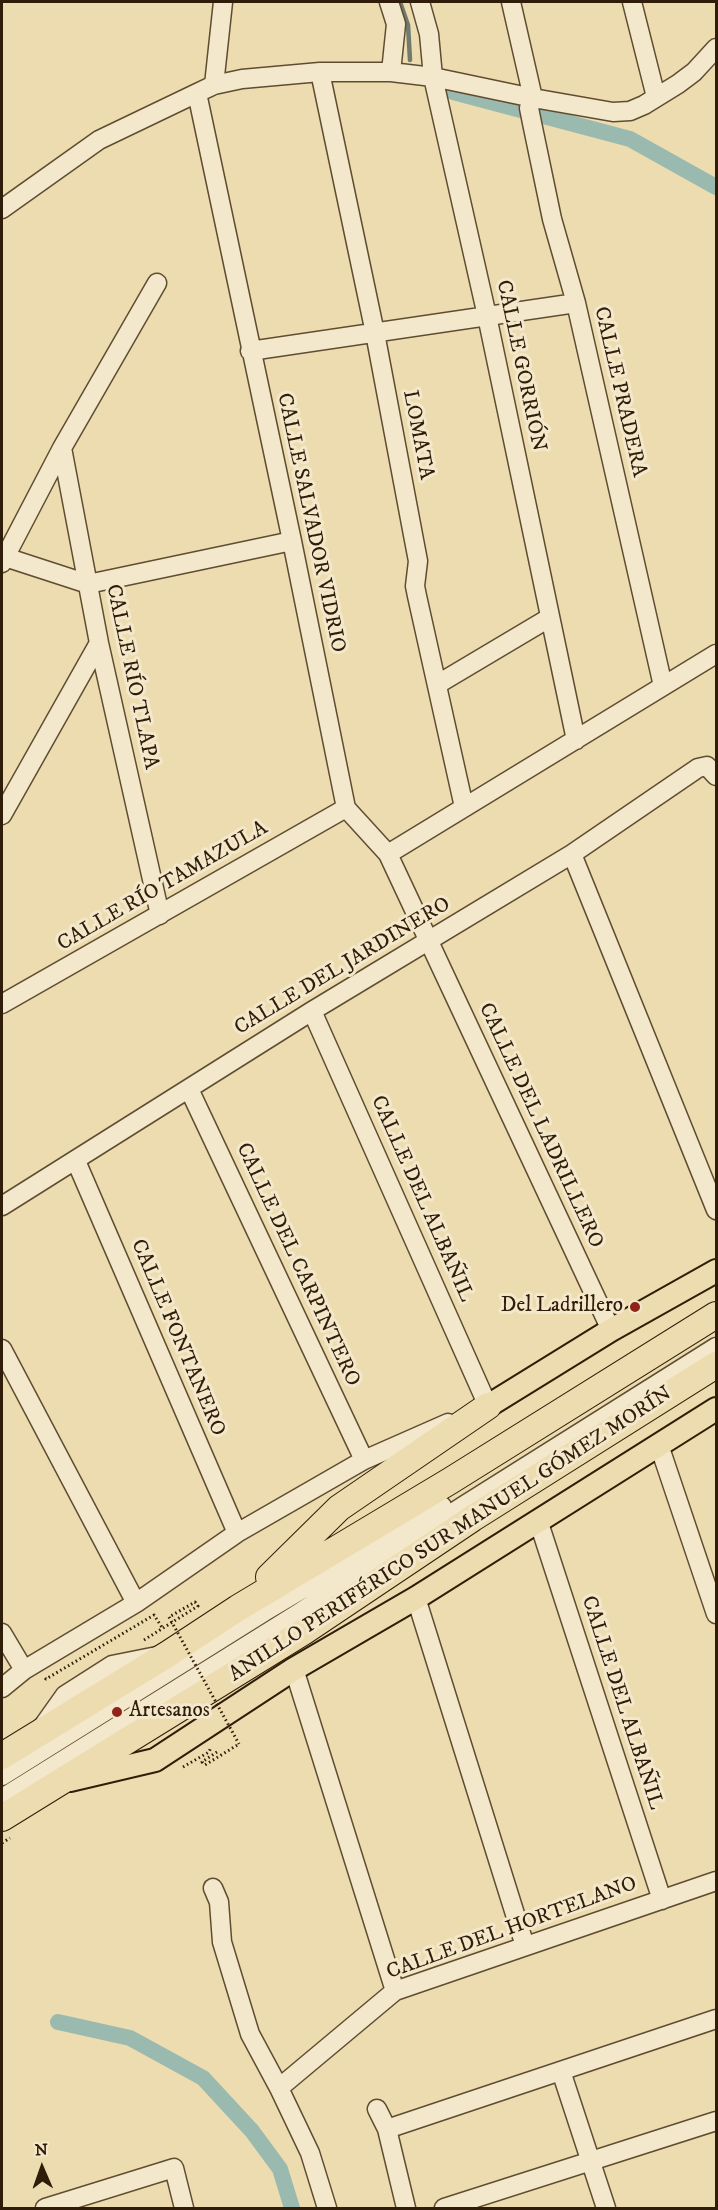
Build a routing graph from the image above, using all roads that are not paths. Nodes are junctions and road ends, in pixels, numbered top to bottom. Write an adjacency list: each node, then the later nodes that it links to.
1 (223, 2): 10 (street)
2 (389, 2): 8 (street)
3 (420, 2): 9 (street, CALLE GORRIÓN)
4 (511, 2): 13 (street, CALLE PRADERA)
5 (632, 2): 12 (street)
6 (717, 48): 12 (street)
7 (321, 72): 8 (street); 10 (street); 18 (street, LOMATA)
8 (391, 72): 9 (street)
9 (433, 77): 13 (street); 17 (street, CALLE GORRIÓN)
10 (214, 85): 11 (street)
11 (197, 93): 14 (street); 19 (street, CALLE SALVADOR VIDRIO)
12 (656, 97): 13 (street)
13 (531, 110): 16 (street, CALLE PRADERA)
14 (2, 209)
15 (157, 284): 20 (street)
16 (576, 303): 17 (street); 28 (street, CALLE PRADERA)
17 (487, 316): 18 (street); 24 (street, CALLE GORRIÓN)
18 (375, 333): 19 (street); 27 (street, LOMATA)
19 (250, 351): 21 (street, CALLE SALVADOR VIDRIO)
20 (62, 448): 22 (street); 23 (street, CALLE RÍO TLAPA)
21 (292, 541): 23 (street); 32 (street, CALLE SALVADOR VIDRIO)
22 (3, 558): 23 (street)
23 (88, 584): 25 (street, CALLE RÍO TLAPA)
24 (549, 618): 27 (street); 29 (street, CALLE GORRIÓN)
25 (99, 643): 33 (street); 36 (street, CALLE RÍO TLAPA)
26 (717, 654): 28 (street)
27 (438, 684): 31 (street, LOMATA)
28 (663, 686): 29 (street)
29 (576, 740): 31 (street)
30 (712, 771): 35 (street, CALLE DEL JARDINERO)
31 (464, 807): 34 (street)
32 (346, 808): 34 (street); 36 (street, CALLE RÍO TAMAZULA)
33 (2, 816)
34 (388, 854): 37 (street)
35 (572, 854): 37 (street, CALLE DEL JARDINERO); 43 (street)
36 (160, 915): 38 (street, CALLE RÍO TAMAZULA)
37 (428, 941): 39 (street, CALLE DEL JARDINERO); 46 (street, CALLE DEL LADRILLERO)
38 (2, 1004)
39 (312, 1011): 40 (street, CALLE DEL JARDINERO); 51 (street, CALLE DEL ALBAÑIL)
40 (189, 1089): 41 (street, CALLE DEL JARDINERO); 54 (street, CALLE DEL CARPINTERO)
41 (76, 1161): 42 (street, CALLE DEL JARDINERO); 56 (street, CALLE FONTANERO)
42 (2, 1206)
43 (717, 1210)
44 (717, 1271): 46 (main road)
45 (717, 1315): 59 (highway, ANILLO PERIFÉRICO SUR MANUEL GÓMEZ MORÍN)
46 (611, 1330): 51 (main road)
47 (717, 1336): 65 (street)
48 (717, 1347): 67 (street)
49 (2, 1348): 58 (street)
50 (717, 1365): 67 (highway, ANILLO PERIFÉRICO SUR MANUEL GÓMEZ MORÍN)
51 (488, 1406): 54 (street); 59 (highway)
52 (717, 1409): 53 (main road)
53 (659, 1445): 55 (main road); 60 (street)
54 (364, 1460): 56 (street)
55 (538, 1520): 57 (main road); 73 (street, CALLE DEL ALBAÑIL)
56 (237, 1533): 58 (street)
57 (416, 1598): 63 (main road); 74 (street)
58 (136, 1603): 62 (street)
59 (238, 1608): 65 (highway, ANILLO PERIFÉRICO SUR MANUEL GÓMEZ MORÍN)
60 (717, 1614)
61 (2, 1633): 62 (street)
62 (29, 1667): 64 (street)
63 (294, 1669): 67 (main road); 75 (street)
64 (2, 1688)
65 (33, 1744): 66 (highway, ANILLO PERIFÉRICO SUR MANUEL GÓMEZ MORÍN); 68 (street)
66 (2, 1756)
67 (56, 1775): 69 (street); 70 (highway, ANILLO PERIFÉRICO SUR MANUEL GÓMEZ MORÍN)
68 (2, 1776)
69 (2, 1798)
70 (2, 1818)
71 (717, 1881): 73 (street, CALLE DEL HORTELANO)
72 (213, 1888): 78 (street)
73 (662, 1900): 74 (street, CALLE DEL HORTELANO)
74 (525, 1946): 75 (street, CALLE DEL HORTELANO)
75 (395, 1991): 78 (street, CALLE DEL HORTELANO)
76 (717, 2019): 77 (street)
77 (561, 2071): 81 (street); 82 (street)
78 (279, 2088): 85 (street)
79 (377, 2109): 81 (street)
80 (717, 2121): 82 (street)
81 (387, 2129): 86 (street)
82 (591, 2162): 87 (street); 88 (street)
83 (46, 2208): 84 (street)
84 (184, 2208)
85 (327, 2208)
86 (406, 2208)
87 (444, 2208)
88 (606, 2208)

